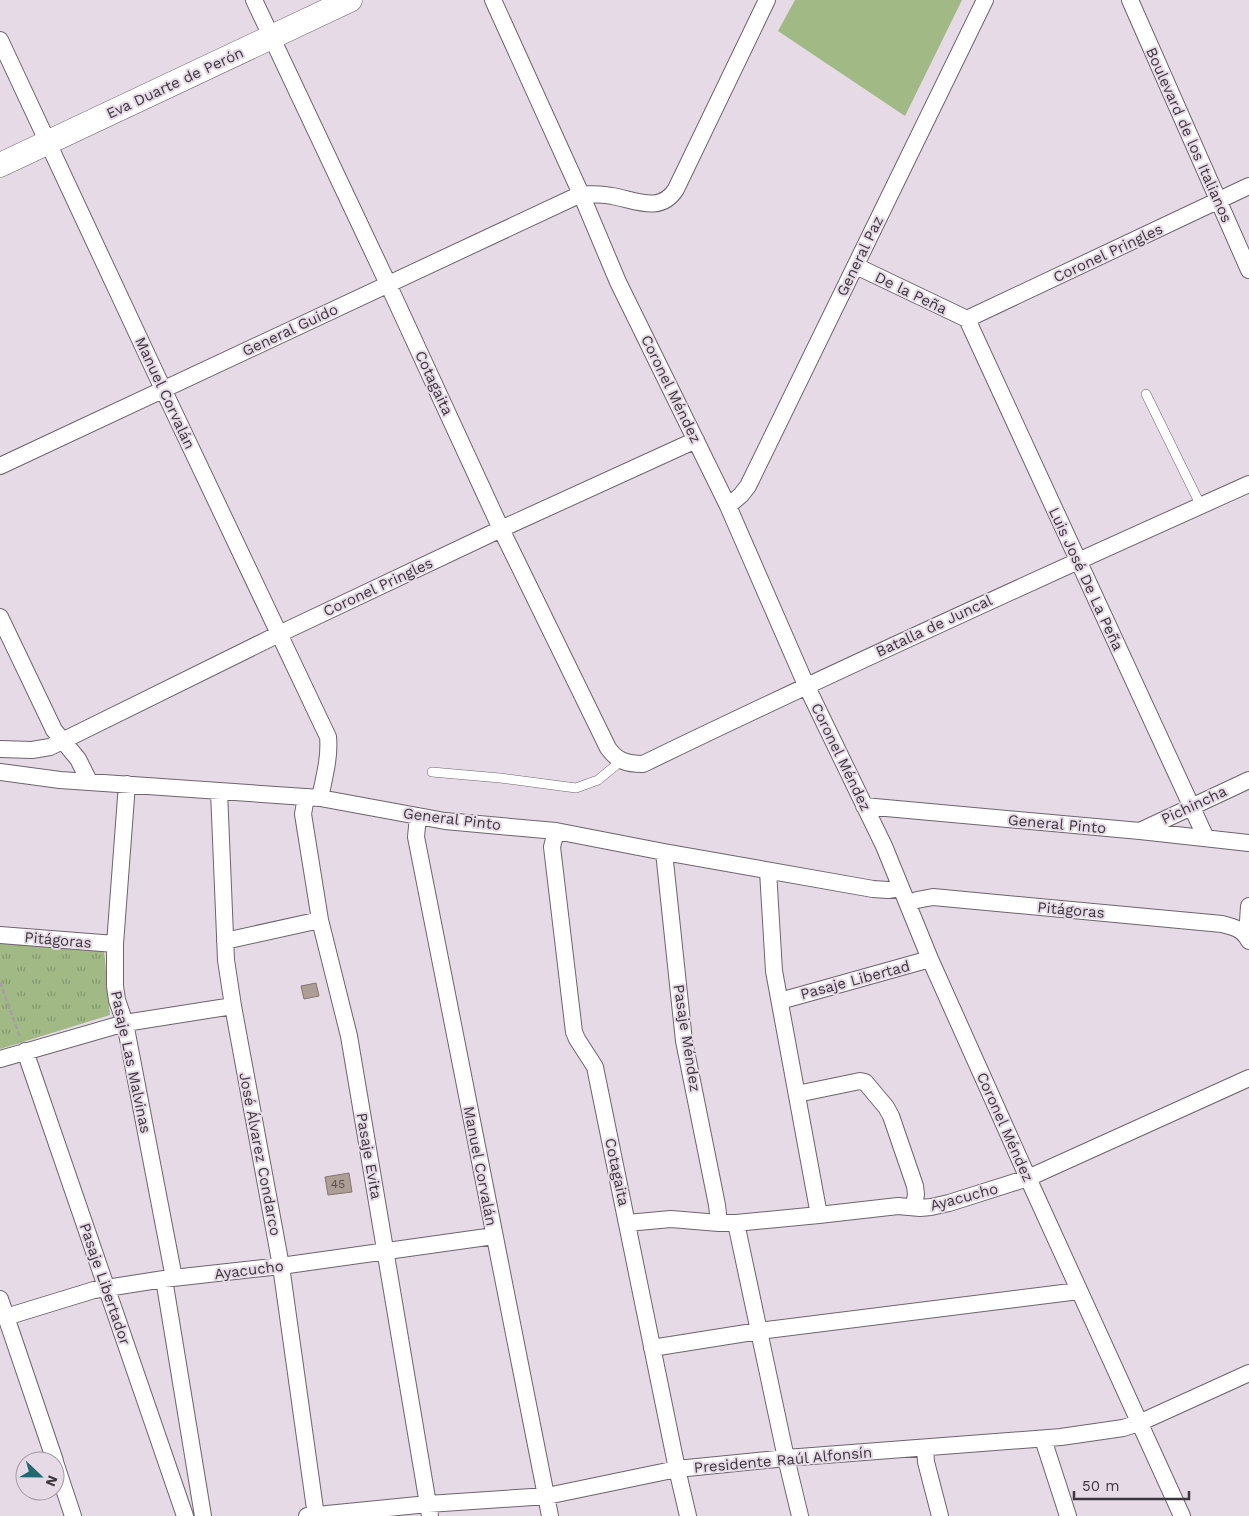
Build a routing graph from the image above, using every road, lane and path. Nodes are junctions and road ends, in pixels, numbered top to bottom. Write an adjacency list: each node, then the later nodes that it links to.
1 (254, 0): 7 (street, Cotagaita)
2 (350, 0): 7 (main road, Eva Duarte de Perón)
3 (493, 0): 12 (street, Coronel Méndez)
4 (767, 0): 12 (street)
5 (985, 0): 14 (street, General Paz)
6 (1130, 0): 13 (street, Boulevard de los Italianos)
7 (271, 38): 9 (main road, Eva Duarte de Perón); 16 (street, Cotagaita)
8 (0, 40): 9 (street, Manuel Corvalán)
9 (48, 142): 10 (main road, Eva Duarte de Perón); 18 (street, Manuel Corvalán)
10 (0, 165)
11 (1249, 186): 13 (street, Coronel Pringles)
12 (581, 194): 16 (street, General Guido); 20 (street, Coronel Méndez)
13 (1218, 200): 15 (street, Boulevard de los Italianos); 17 (street, Coronel Pringles)
14 (856, 266): 17 (street, De la Peña); 23 (street, General Paz)
15 (1249, 270)
16 (388, 284): 18 (street, General Guido); 25 (street, Cotagaita)
17 (967, 319): 26 (street, Luis José De La Peña)
18 (163, 389): 21 (street, General Guido); 28 (street, Manuel Corvalán)
19 (1146, 394): 24 (lane)
20 (696, 440): 23 (street, Coronel Méndez); 25 (street, Coronel Pringles)
21 (0, 466)
22 (1249, 484): 24 (street, Batalla de Juncal)
23 (728, 506): 29 (street, Coronel Méndez)
24 (1201, 506): 26 (street, Batalla de Juncal)
25 (501, 530): 28 (street, Coronel Pringles); 33 (street, Cotagaita)
26 (1078, 560): 29 (street, Batalla de Juncal); 42 (street, Luis José De La Peña)
27 (0, 618): 30 (street)
28 (279, 634): 30 (street, Coronel Pringles); 31 (street, Manuel Corvalán)
29 (806, 685): 33 (street, Batalla de Juncal); 41 (street, Coronel Méndez)
30 (63, 741): 32 (street); 37 (street)
31 (329, 747): 40 (street, Pasaje Evita)
32 (0, 749)
33 (621, 761): 35 (lane)
34 (0, 772): 37 (street, General Pinto)
35 (432, 772)
36 (1249, 780): 42 (street, Pichincha)
37 (89, 781): 38 (street, General Pinto)
38 (127, 784): 39 (street, General Pinto); 57 (street, Pasaje Las Malvinas)
39 (219, 791): 40 (street, General Pinto); 56 (street, José Álvarez Condarco)
40 (313, 798): 43 (street, General Pinto); 53 (street, Pasaje Evita)
41 (864, 806): 45 (street, General Pinto); 50 (street, Coronel Méndez)
42 (1191, 806): 45 (street, Pichincha); 46 (street, Luis José De La Peña)
43 (418, 816): 44 (street, General Pinto); 74 (street, Manuel Corvalán)
44 (556, 831): 48 (street, General Pinto); 71 (street, Cotagaita)
45 (1140, 831): 46 (street, General Pinto)
46 (1206, 838): 47 (street, General Pinto)
47 (1249, 843)
48 (664, 852): 49 (street, General Pinto); 72 (street, Pasaje Méndez)
49 (768, 871): 50 (street, General Pinto); 61 (street)
50 (901, 888): 51 (street, Coronel Méndez)
51 (908, 904): 55 (street, Pitágoras); 58 (street, Coronel Méndez)
52 (1249, 906): 55 (street)
53 (320, 920): 56 (street); 75 (street, Pasaje Evita)
54 (0, 935): 57 (street, Pitágoras)
55 (1244, 935)
56 (225, 942): 62 (street, José Álvarez Condarco)
57 (115, 944): 63 (street, Pasaje Las Malvinas)
58 (930, 959): 61 (street, Pasaje Libertad); 68 (street, Coronel Méndez)
59 (0, 982): 60 (path)
60 (1, 988): 64 (path)
61 (780, 1000): 67 (street)
62 (233, 1006): 63 (street); 76 (street, José Álvarez Condarco)
63 (125, 1023): 64 (street); 77 (street, Pasaje Las Malvinas)
64 (25, 1051): 65 (street); 78 (street, Pasaje Libertador)
65 (0, 1059)
66 (1249, 1078): 68 (street, Ayacucho)
67 (797, 1094): 69 (street); 70 (street)
68 (1028, 1178): 69 (street, Ayacucho); 79 (street, Coronel Méndez)
69 (914, 1207): 70 (street, Ayacucho)
70 (819, 1215): 73 (street, Ayacucho)
71 (627, 1223): 72 (street, Ayacucho); 83 (street, Cotagaita)
72 (719, 1223): 73 (street, Ayacucho)
73 (736, 1223): 82 (street)
74 (494, 1236): 75 (street, Ayacucho); 92 (street, Manuel Corvalán)
75 (386, 1251): 76 (street, Ayacucho); 93 (street, Pasaje Evita)
76 (281, 1266): 77 (street, Ayacucho); 97 (street, José Álvarez Condarco)
77 (169, 1279): 78 (street, Ayacucho); 96 (street, Pasaje Las Malvinas)
78 (106, 1288): 81 (street, Ayacucho); 95 (street, Pasaje Libertador)
79 (1079, 1291): 82 (street); 85 (street, Coronel Méndez)
80 (0, 1299): 81 (street)
81 (6, 1316): 88 (street)
82 (759, 1331): 83 (street); 89 (street)
83 (652, 1348): 90 (street, Cotagaita)
84 (1249, 1372): 85 (street, Presidente Raúl Alfonsín)
85 (1139, 1423): 86 (street, Presidente Raúl Alfonsín); 103 (street, Coronel Méndez)
86 (1043, 1439): 87 (street, Presidente Raúl Alfonsín); 102 (street)
87 (925, 1448): 89 (street, Presidente Raúl Alfonsín); 101 (street)
88 (51, 1451)
89 (786, 1458): 90 (street, Presidente Raúl Alfonsín); 100 (street)
90 (677, 1469): 92 (street, Presidente Raúl Alfonsín); 99 (street, Cotagaita)
91 (65, 1492): 94 (street)
92 (547, 1496): 93 (street, Presidente Raúl Alfonsín); 98 (street, Manuel Corvalán)
93 (429, 1510): 97 (street, Presidente Raúl Alfonsín)
94 (73, 1516)
95 (185, 1516)
96 (203, 1516)
97 (313, 1516)
98 (550, 1516)
99 (688, 1516)
100 (800, 1516)
101 (940, 1516)
102 (1068, 1516)
103 (1182, 1516)

